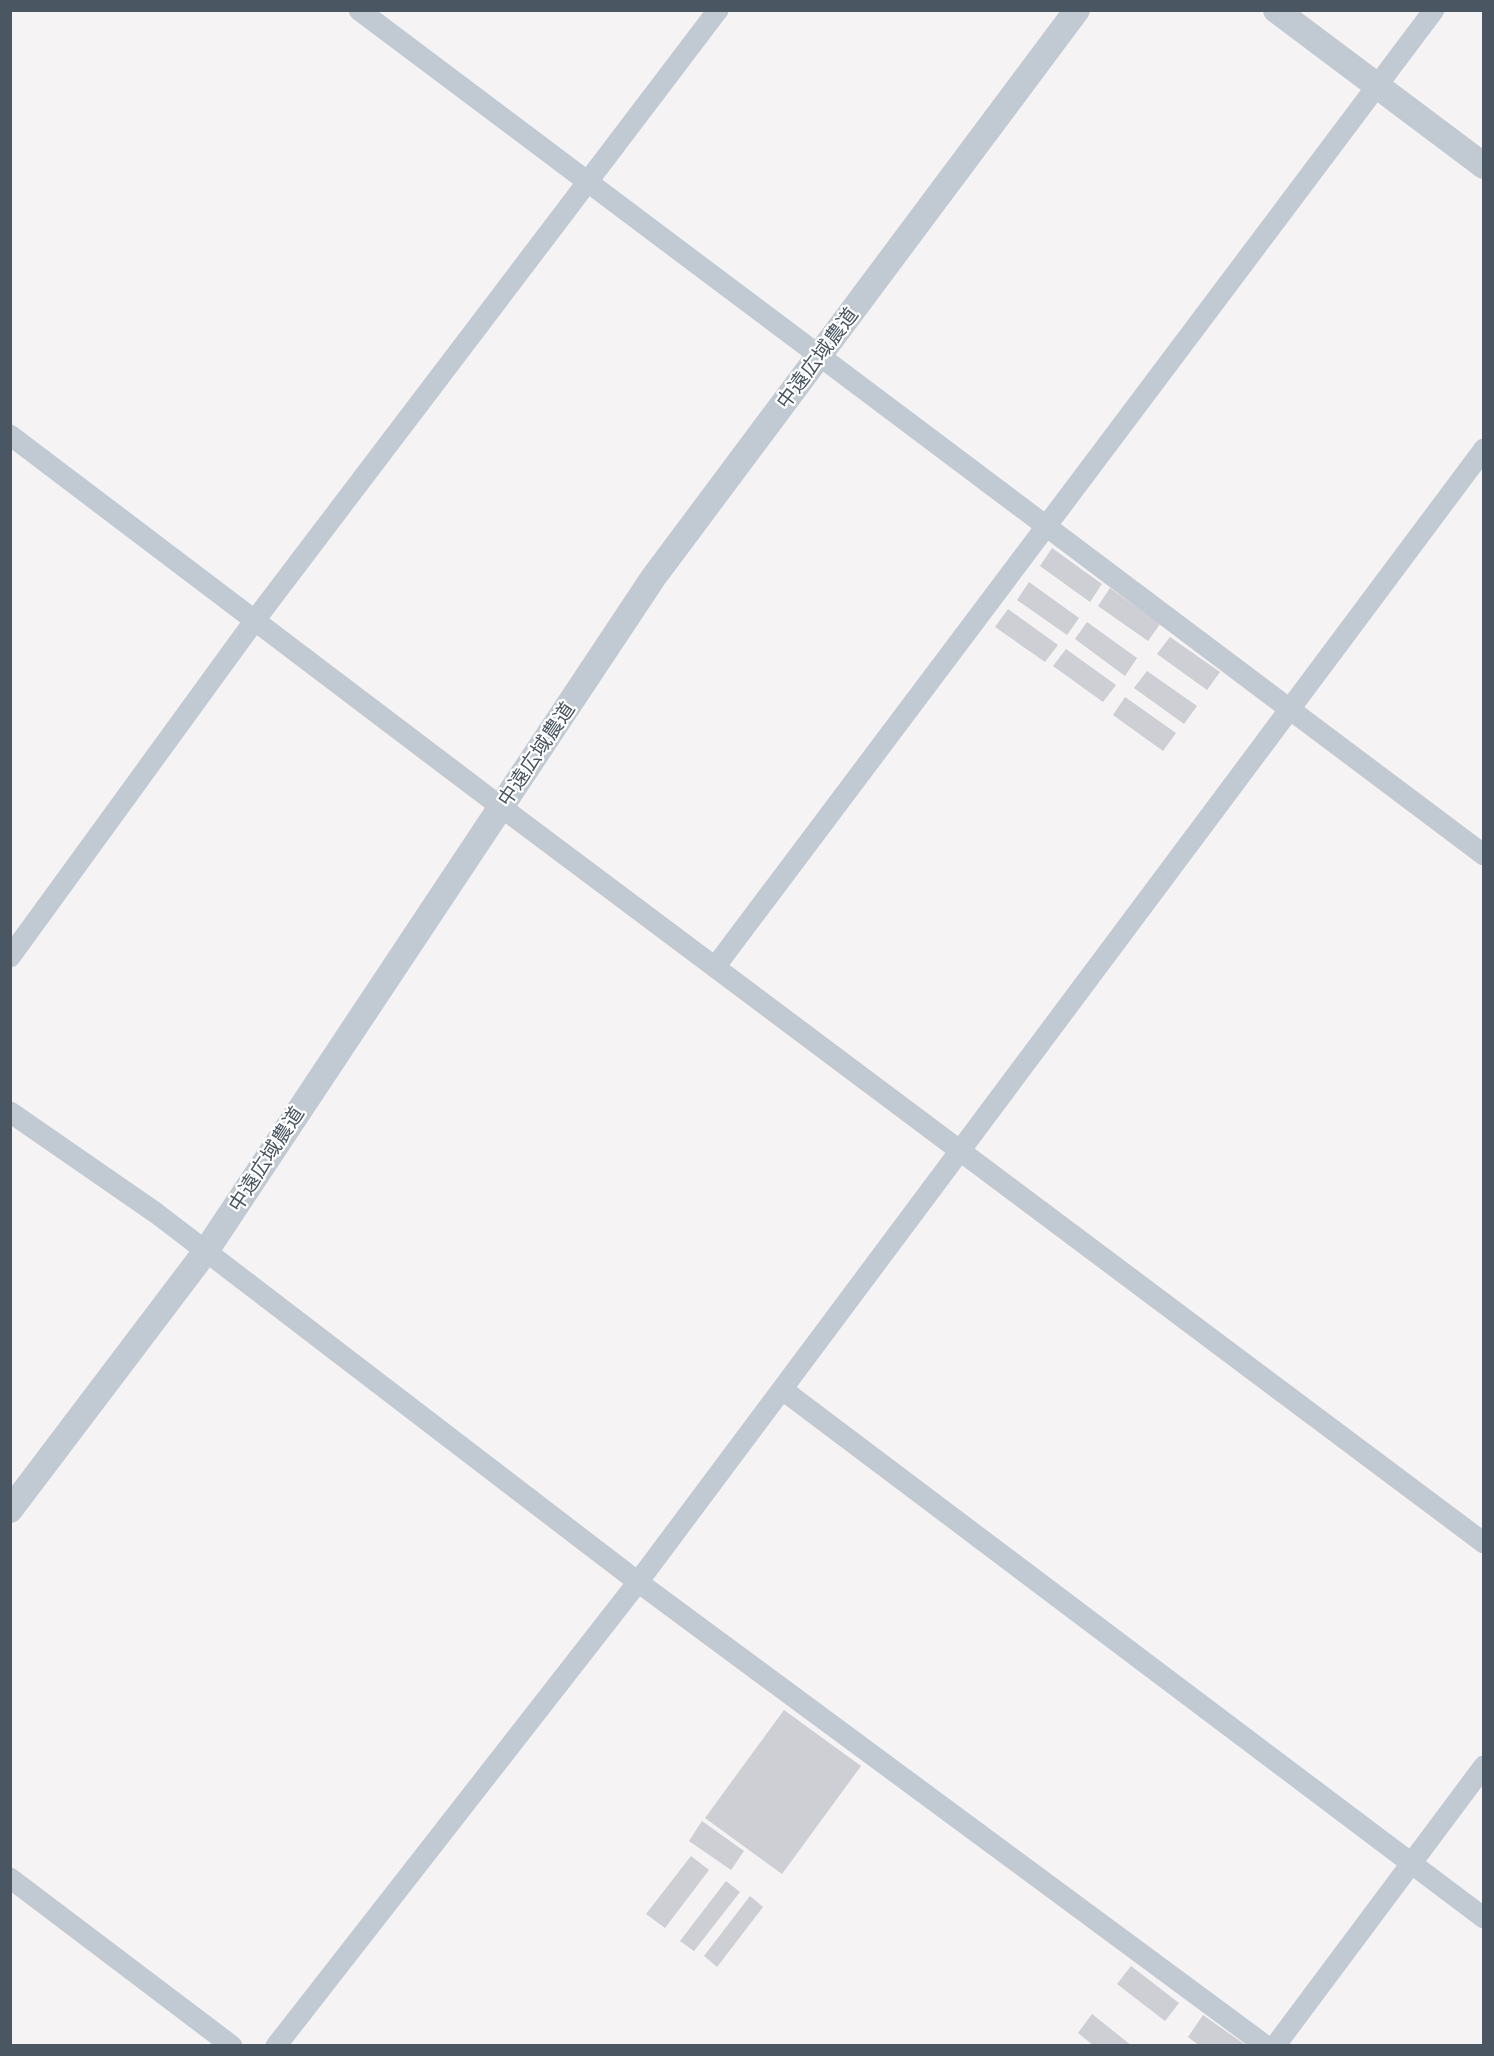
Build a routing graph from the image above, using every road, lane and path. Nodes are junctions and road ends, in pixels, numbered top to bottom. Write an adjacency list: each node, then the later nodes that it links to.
1 (359, 10): 8 (street)
2 (718, 10): 8 (street)
3 (1077, 10): 9 (street, 中遠広域農道)
4 (1276, 10): 6 (street)
5 (1434, 10): 6 (street)
6 (1377, 87): 7 (street); 12 (street)
7 (1484, 166)
8 (587, 181): 9 (street); 13 (street)
9 (818, 356): 12 (street); 15 (street, 中遠広域農道)
10 (10, 435): 13 (street)
11 (1484, 449): 14 (street)
12 (1047, 527): 14 (street); 18 (street)
13 (255, 620): 15 (street); 17 (street)
14 (1291, 709): 16 (street); 20 (street)
15 (501, 807): 18 (street); 21 (street, 中遠広域農道)
16 (1484, 855)
17 (10, 957)
18 (715, 967): 20 (street)
19 (10, 1112): 21 (street)
20 (961, 1152): 22 (street); 24 (street)
21 (206, 1251): 23 (street, 中遠広域農道); 25 (street)
22 (783, 1390): 25 (street); 27 (street)
23 (10, 1509)
24 (1484, 1543)
25 (638, 1582): 31 (street); 32 (street)
26 (1484, 1766): 27 (street)
27 (1410, 1864): 29 (street); 33 (street)
28 (10, 1878): 30 (street)
29 (1484, 1918)
30 (232, 2046)
31 (276, 2046)
32 (1266, 2046)
33 (1275, 2046)

